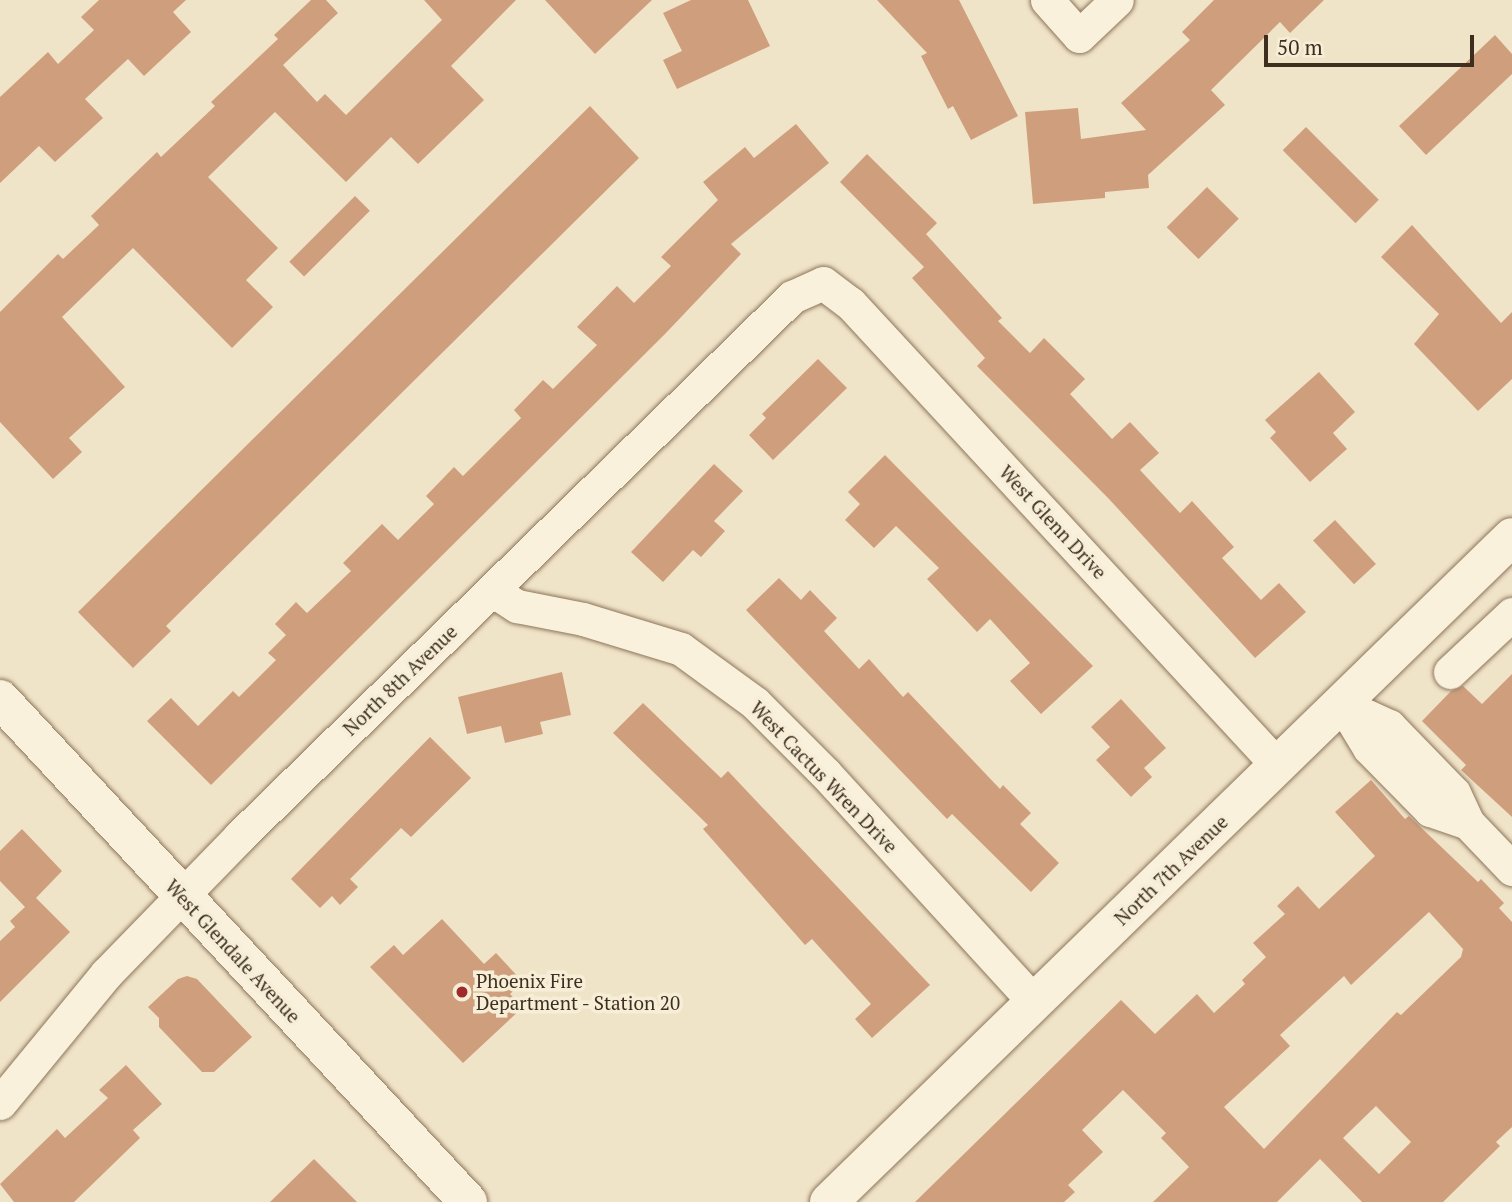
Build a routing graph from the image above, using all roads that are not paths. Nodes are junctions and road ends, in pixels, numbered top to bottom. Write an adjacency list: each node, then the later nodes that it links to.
1 (1047, 0): 2 (street)
2 (1117, 0)
3 (822, 282): 5 (street, North 8th Avenue); 10 (street, West Glenn Drive)
4 (1512, 537): 9 (main road, North 7th Avenue)
5 (492, 590): 12 (street, North 8th Avenue); 13 (street, West Cactus Wren Drive)
6 (1512, 614): 7 (street)
7 (1450, 673)
8 (0, 699): 12 (main road, West Glendale Avenue)
9 (1343, 705): 10 (main road, North 7th Avenue); 11 (street)
10 (1278, 766): 13 (main road, North 7th Avenue)
11 (1512, 869)
12 (182, 895): 14 (street, North 8th Avenue); 15 (main road, West Glendale Avenue)
13 (1034, 1002): 16 (main road, North 7th Avenue)
14 (0, 1103)
15 (468, 1202)
16 (829, 1202)

